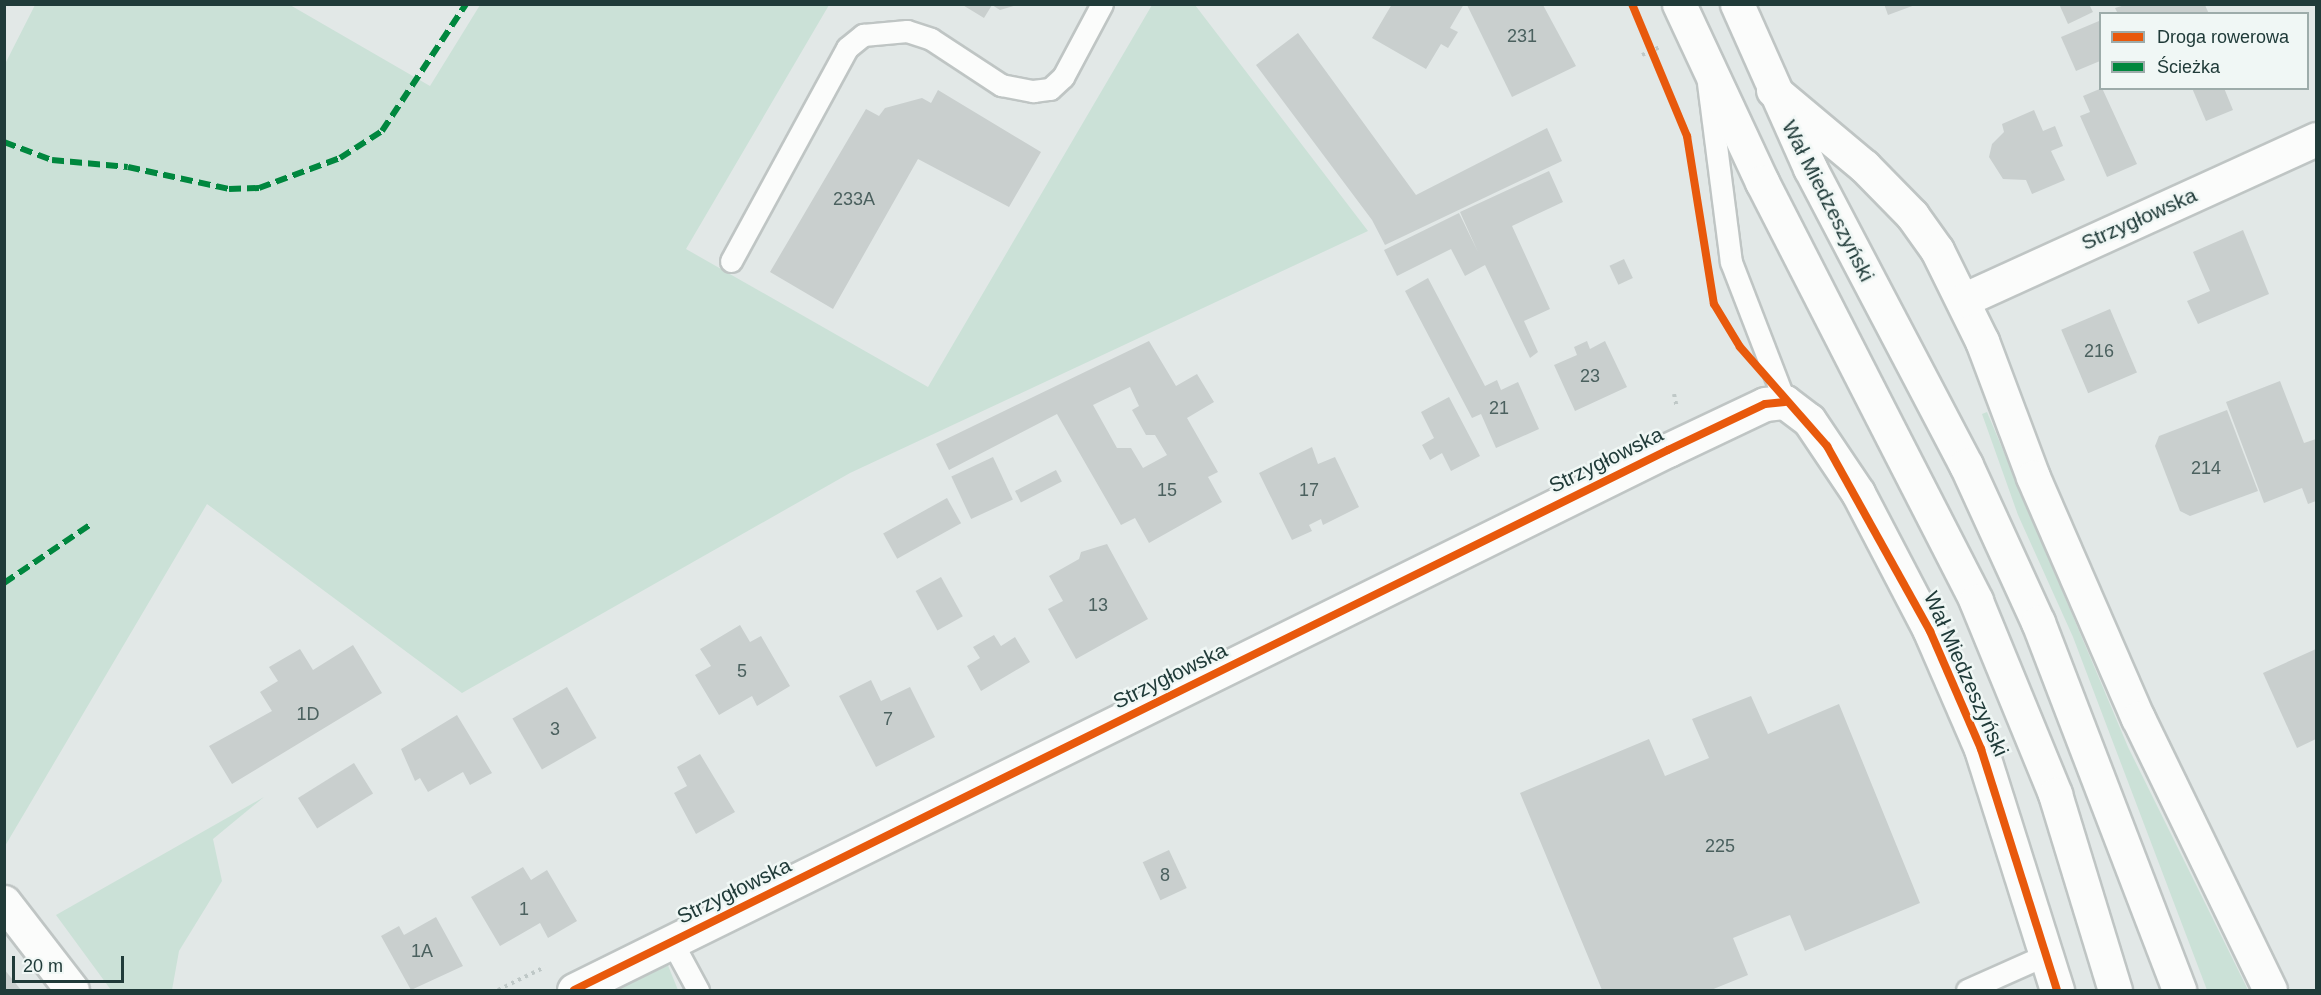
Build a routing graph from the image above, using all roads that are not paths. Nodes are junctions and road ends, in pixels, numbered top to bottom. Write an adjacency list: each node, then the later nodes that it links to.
1 (1102, 4): 7 (lane)
2 (1679, 4): 4 (street, Wał Miedzeszyński)
3 (1737, 4): 5 (street, Wał Miedzeszyński)
4 (1706, 64): 9 (lane); 18 (street, Wał Miedzeszyński)
5 (1773, 90): 8 (street); 19 (street, Wał Miedzeszyński)
6 (2316, 139): 8 (street, Strzygłowska)
7 (731, 261)
8 (1963, 300): 20 (street)
9 (1785, 402): 11 (street, Strzygłowska); 12 (street, Wał Miedzeszyński)
10 (4, 902): 13 (street)
11 (672, 942): 14 (street, Strzygłowska); 15 (lane)
12 (2048, 954): 16 (lane); 17 (street, Wał Miedzeszyński)
13 (72, 990)
14 (574, 990)
15 (698, 990)
16 (1967, 990)
17 (2057, 990)
18 (2115, 990)
19 (2179, 990)
20 (2270, 990)

